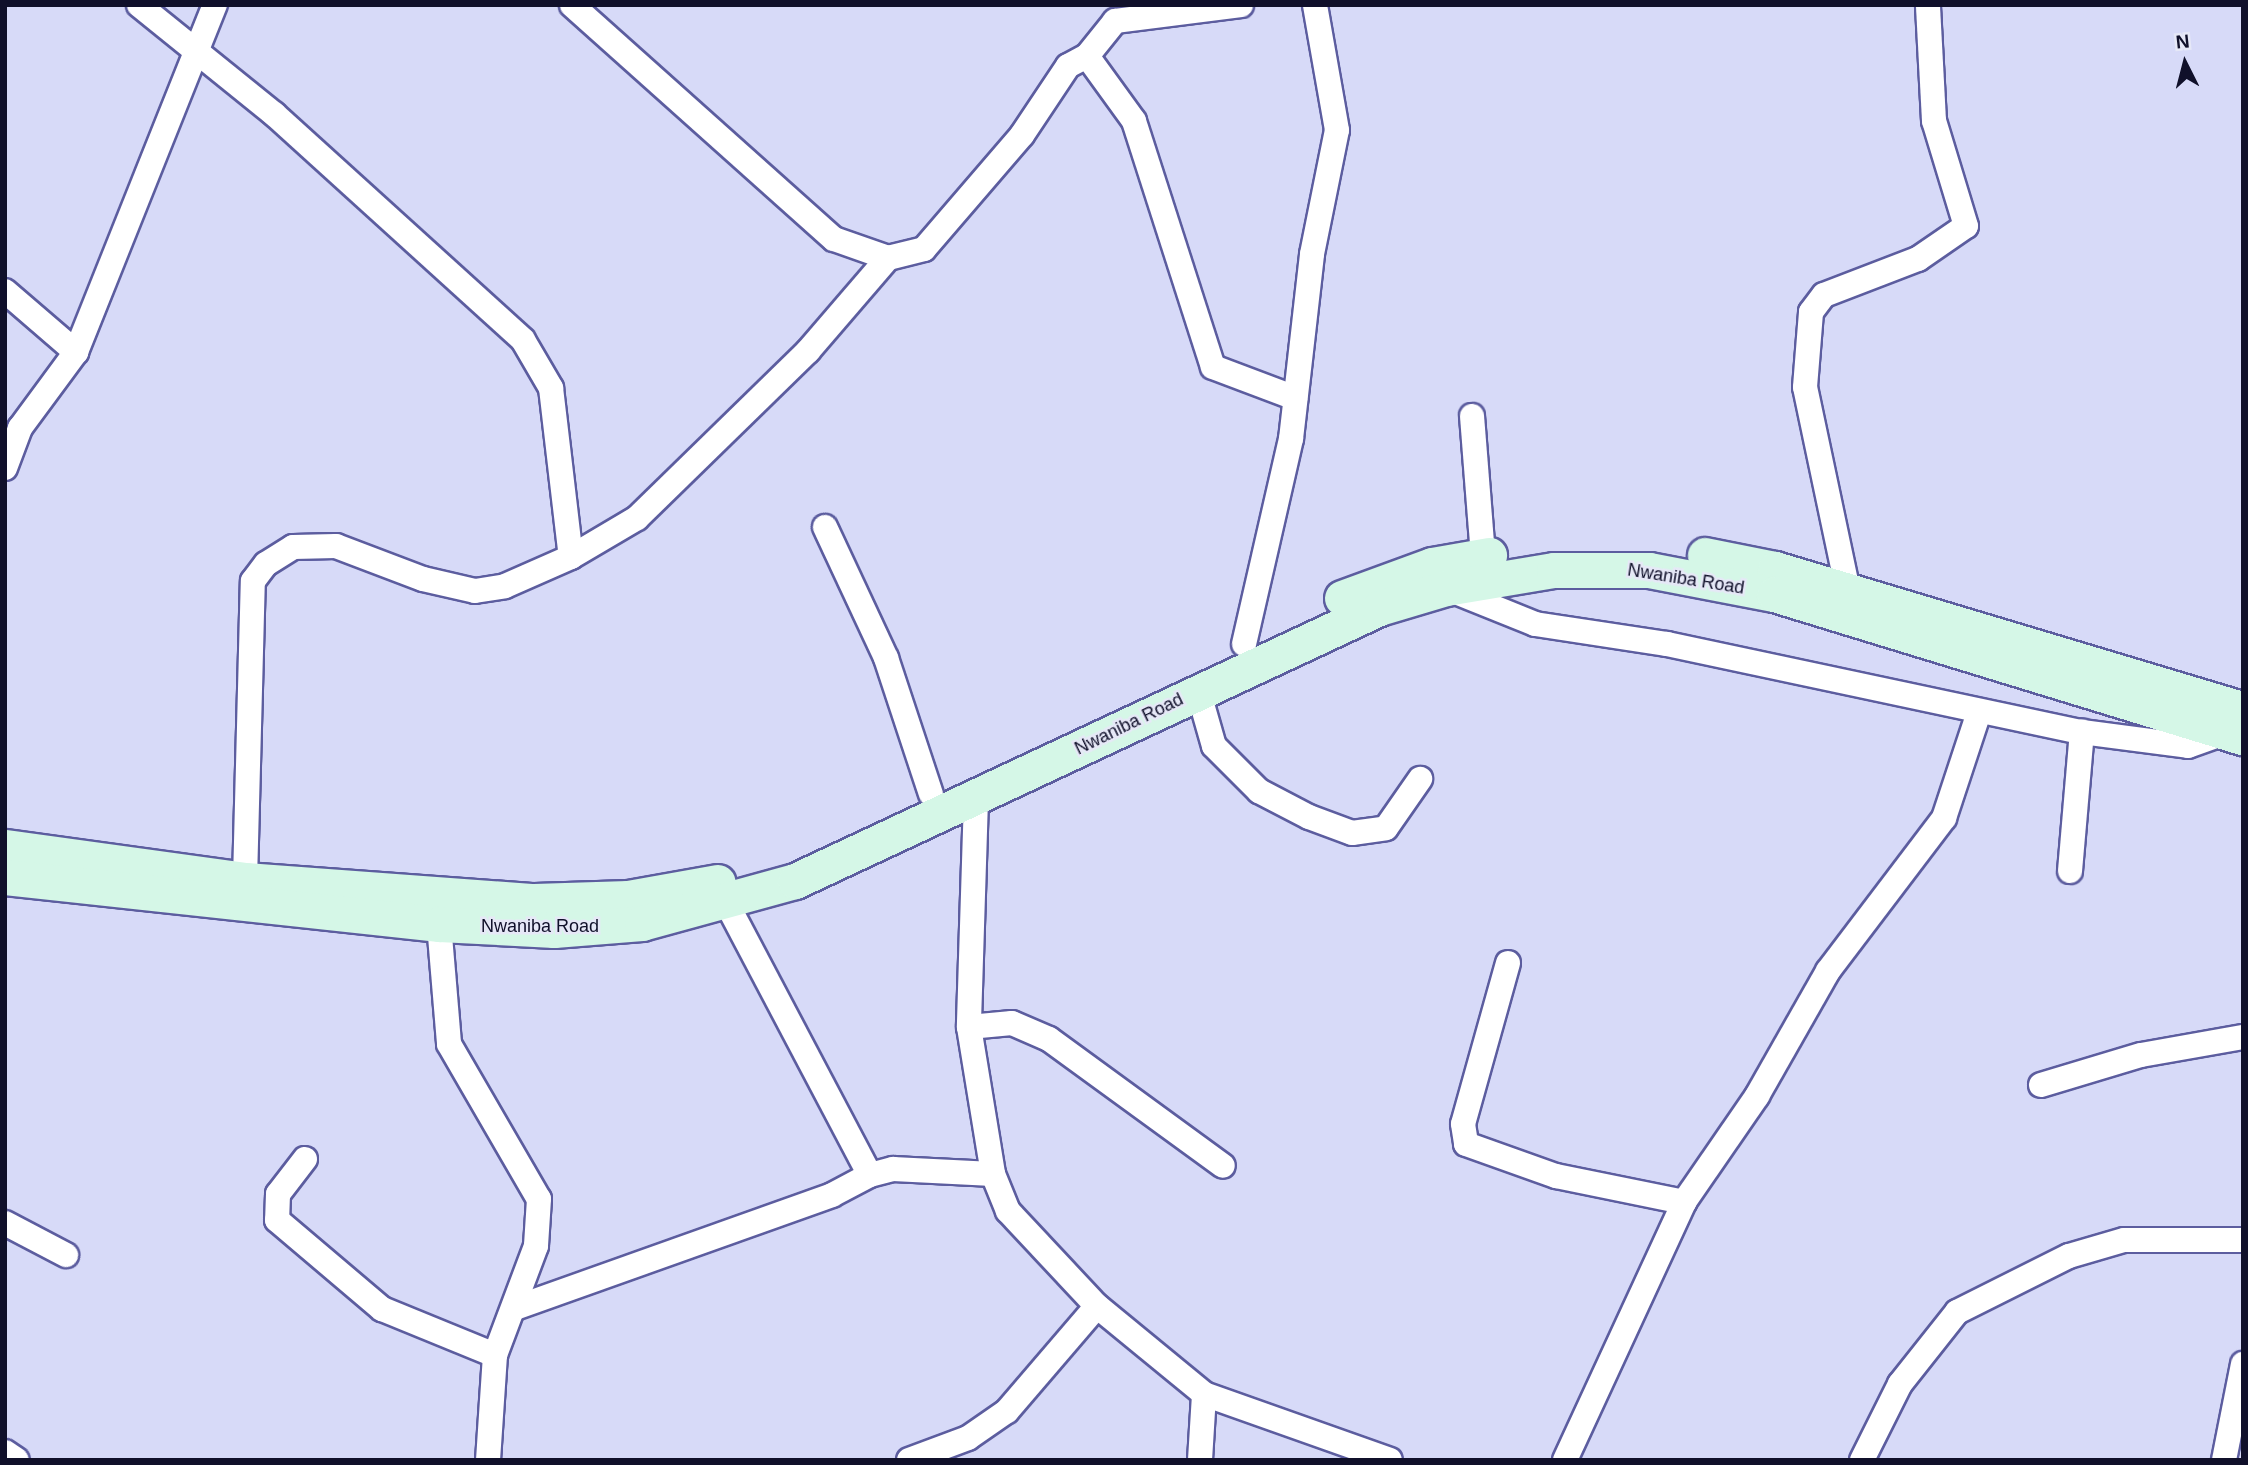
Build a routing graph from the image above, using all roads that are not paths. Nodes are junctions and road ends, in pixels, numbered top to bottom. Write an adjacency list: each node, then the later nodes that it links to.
1 (139, 5): 7 (street)
2 (215, 5): 7 (street)
3 (572, 5): 9 (street)
4 (1241, 5): 8 (street)
5 (1315, 5): 12 (street)
6 (1928, 5): 19 (street)
7 (197, 51): 11 (street); 16 (street)
8 (1087, 56): 9 (street); 12 (street)
9 (888, 258): 16 (street)
10 (5, 291): 11 (street)
11 (76, 352): 14 (street)
12 (1295, 398): 20 (street)
13 (1472, 416): 17 (street)
14 (5, 468)
15 (825, 527): 26 (street)
16 (571, 556): 31 (street)
17 (1483, 556): 19 (main road); 20 (main road)
18 (1446, 588): 21 (main road, Nwaniba Road); 22 (street); 23 (main road, Nwaniba Road)
19 (1848, 591): 23 (main road)
20 (1244, 644): 26 (main road)
21 (1198, 690): 25 (street); 27 (main road, Nwaniba Road)
22 (1979, 712): 24 (street); 42 (street)
23 (2237, 726): 24 (street)
24 (2082, 732): 29 (street)
25 (1420, 779)
26 (931, 794): 31 (main road)
27 (976, 799): 32 (main road, Nwaniba Road); 35 (street)
28 (5, 847): 31 (main road)
29 (2070, 871)
30 (5, 877): 33 (main road, Nwaniba Road)
31 (245, 880)
32 (727, 904): 33 (main road, Nwaniba Road); 41 (street)
33 (439, 924): 47 (street)
34 (1508, 963): 42 (street)
35 (969, 1027): 39 (street); 40 (street)
36 (2243, 1037): 37 (street)
37 (2040, 1085)
38 (305, 1159): 48 (street)
39 (1223, 1166)
40 (993, 1174): 41 (street); 46 (street)
41 (870, 1175): 47 (street)
42 (1684, 1202): 57 (street)
43 (5, 1223): 45 (street)
44 (2243, 1240): 58 (street)
45 (66, 1255)
46 (1097, 1306): 50 (street); 54 (street)
47 (518, 1307): 48 (street)
48 (495, 1355): 53 (street)
49 (2243, 1364): 59 (street)
50 (1204, 1394): 55 (street); 56 (street)
51 (5, 1452): 52 (street)
52 (17, 1460)
53 (488, 1460)
54 (909, 1460)
55 (1200, 1460)
56 (1390, 1460)
57 (1565, 1460)
58 (1863, 1460)
59 (2224, 1460)

